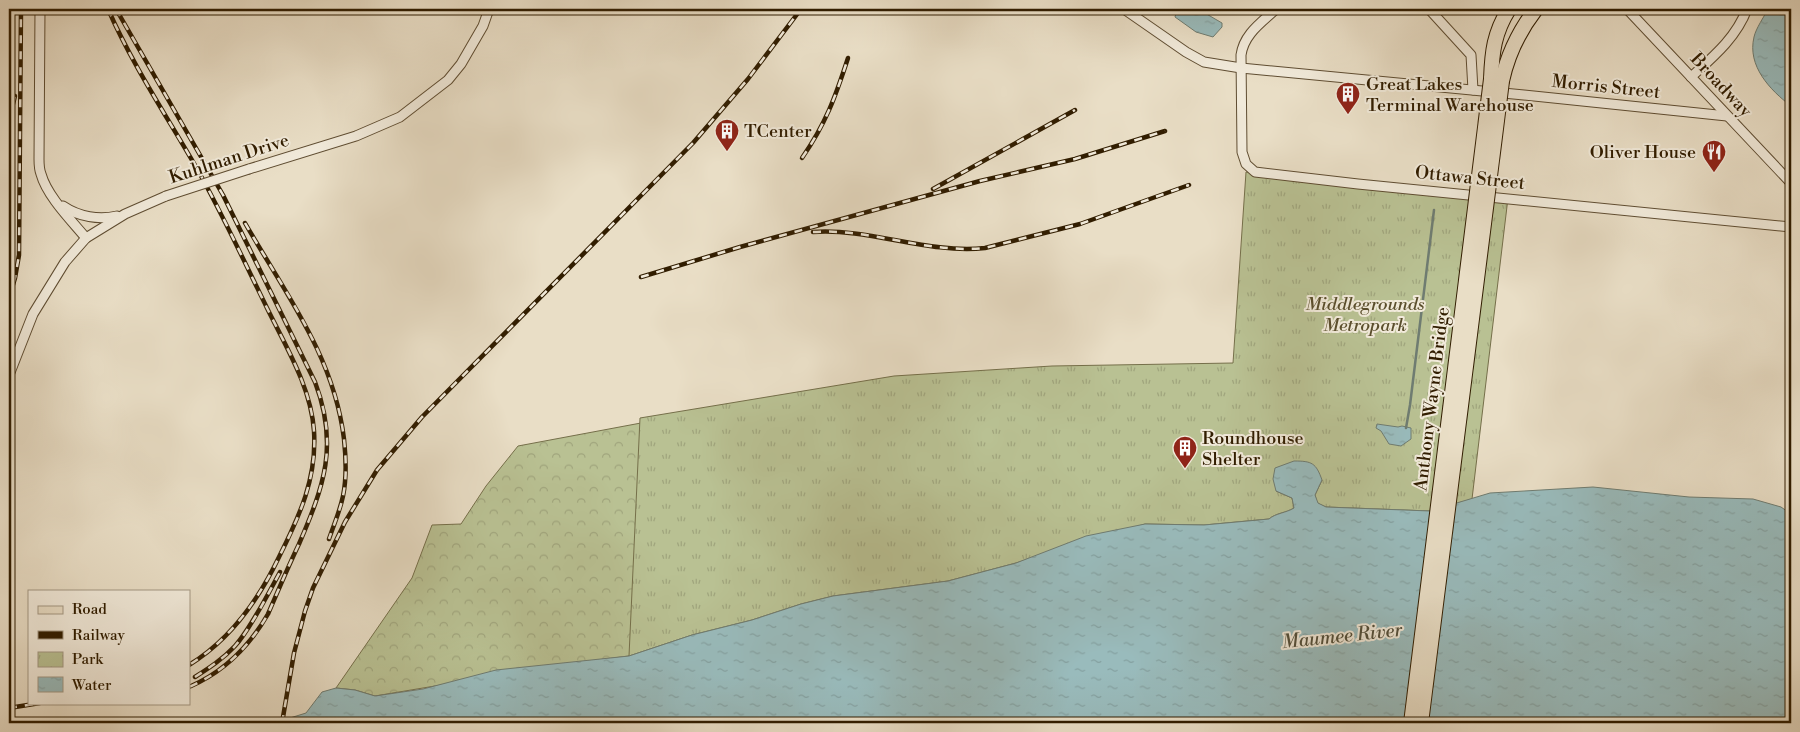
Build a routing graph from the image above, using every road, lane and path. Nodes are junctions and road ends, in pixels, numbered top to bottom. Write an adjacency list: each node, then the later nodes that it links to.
1 (40, 9): 16 (street)
2 (489, 9): 17 (street, Kuhlman Drive, bridge)
3 (1124, 9): 10 (street, Morris Street)
4 (1276, 9): 10 (street, Ottawa Street)
5 (1429, 9): 13 (street)
6 (1509, 9): 12 (main road)
7 (1536, 9): 12 (main road)
8 (1627, 9): 11 (street, Broadway)
9 (1746, 9): 11 (street)
10 (1241, 68): 13 (street, Morris Street); 18 (street, Ottawa Street)
11 (1691, 77): 14 (street, Broadway)
12 (1496, 80): 21 (main road, Anthony Wayne Bridge, bridge); 22 (main road, Anthony Wayne Bridge, bridge)
13 (1473, 90): 14 (street, Morris Street)
14 (1727, 116): 15 (street, Broadway)
15 (1791, 182)
16 (54, 198): 17 (street); 19 (street)
17 (125, 214): 19 (street, Kuhlman Drive)
18 (1791, 226)
19 (86, 238): 20 (street, Kuhlman Drive)
20 (9, 375)
21 (1411, 723)
22 (1421, 723)

